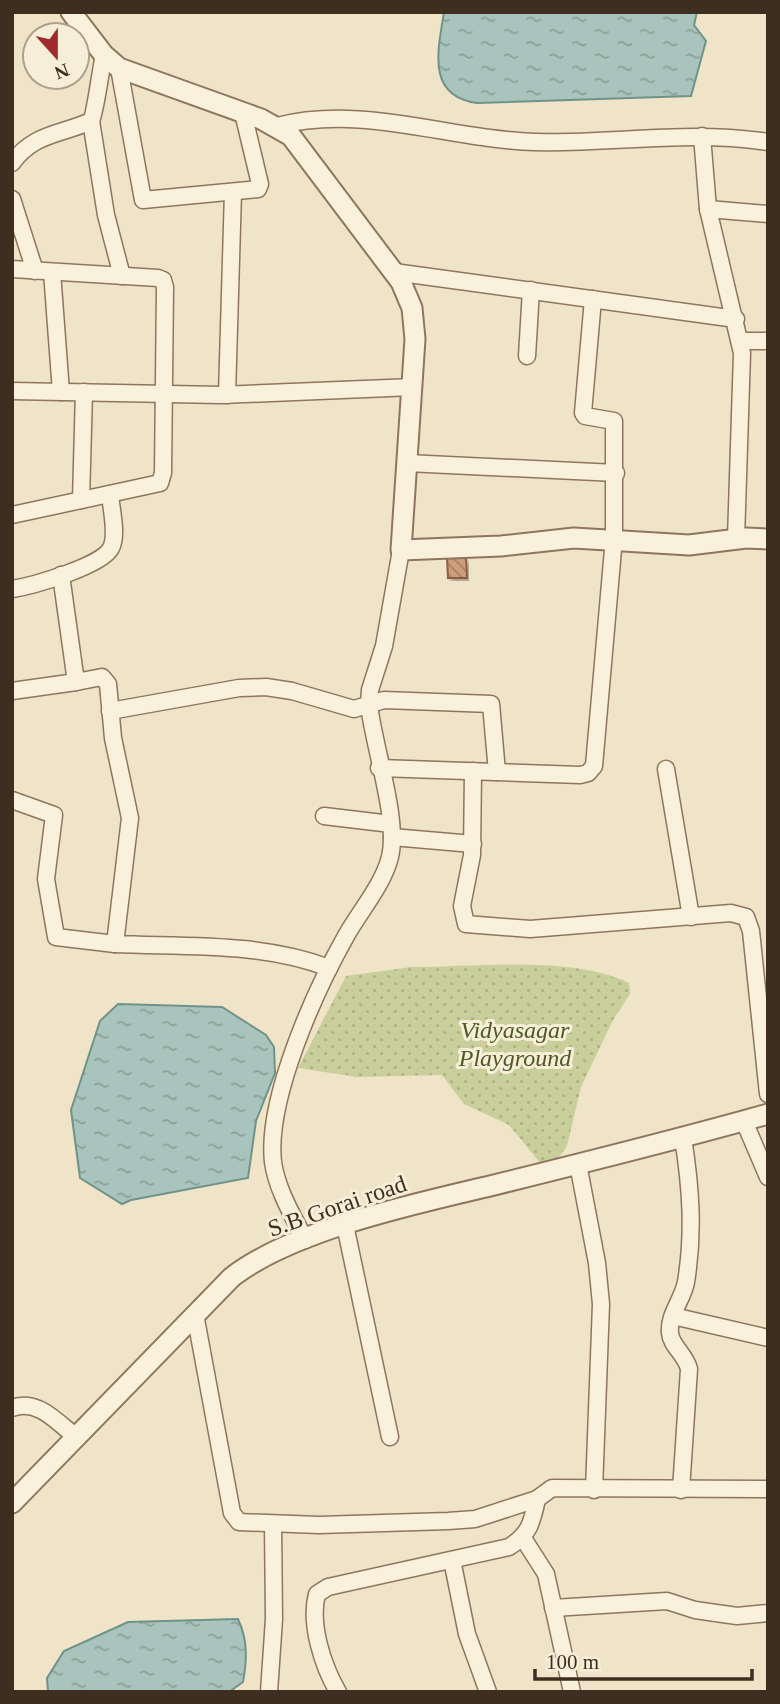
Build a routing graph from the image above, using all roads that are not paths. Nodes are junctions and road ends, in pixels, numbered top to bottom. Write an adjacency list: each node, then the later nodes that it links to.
1 (71, 12): 2 (street)
2 (104, 55): 3 (street); 5 (street)
3 (120, 68): 4 (street); 10 (street)
4 (243, 113): 6 (street); 10 (street)
5 (91, 121): 9 (street); 18 (street)
6 (277, 126): 7 (street); 17 (street)
7 (702, 136): 8 (street); 12 (street)
8 (768, 142)
9 (12, 163)
10 (233, 192): 30 (street)
11 (12, 199): 15 (street)
12 (708, 209): 13 (street); 21 (street)
13 (768, 214)
14 (12, 269): 15 (street)
15 (35, 271): 16 (street)
16 (52, 272): 18 (street); 27 (street)
17 (394, 272): 19 (street); 25 (street)
18 (122, 276): 29 (street)
19 (531, 290): 20 (street); 24 (street)
20 (593, 299): 21 (street); 32 (street)
21 (736, 318): 22 (street)
22 (740, 341): 23 (street); 37 (street)
23 (768, 341)
24 (527, 356)
25 (413, 387): 30 (street); 31 (street)
26 (12, 391): 27 (street)
27 (61, 392): 28 (street)
28 (84, 392): 29 (street); 34 (street)
29 (163, 393): 30 (street); 33 (street)
30 (227, 395)
31 (407, 463): 32 (street); 39 (street)
32 (616, 473): 36 (street)
33 (110, 494): 34 (street); 40 (street)
34 (81, 500): 35 (street)
35 (12, 515)
36 (614, 538): 37 (street); 39 (street); 49 (street)
37 (736, 539): 38 (street)
38 (768, 539)
39 (401, 550): 44 (street)
40 (61, 575): 41 (street); 42 (street)
41 (12, 589)
42 (76, 682): 43 (street); 45 (street)
43 (12, 691)
44 (369, 705): 45 (street); 46 (street); 49 (street)
45 (110, 710): 55 (street)
46 (379, 768): 48 (street); 52 (street)
47 (666, 769): 54 (street)
48 (473, 771): 49 (street); 53 (street)
49 (497, 772)
50 (12, 800): 55 (street)
51 (324, 816): 52 (street)
52 (392, 831): 53 (street); 56 (street)
53 (473, 844): 54 (street)
54 (691, 917): 57 (street)
55 (114, 944): 56 (street)
56 (329, 968): 64 (street)
57 (768, 1094)
58 (768, 1114): 59 (street, S.B Gorai road)
59 (744, 1121): 60 (street, S.B Gorai road); 62 (street)
60 (683, 1138): 61 (street, S.B Gorai road); 66 (street)
61 (579, 1164): 63 (street, S.B Gorai road); 72 (street)
62 (768, 1177)
63 (345, 1225): 64 (street, S.B Gorai road); 70 (street)
64 (305, 1240): 65 (street, S.B Gorai road)
65 (195, 1314): 69 (street, S.B Gorai road); 76 (street)
66 (673, 1315): 67 (street); 73 (street)
67 (768, 1338)
68 (16, 1401): 69 (street)
69 (76, 1437): 75 (street, S.B Gorai road)
70 (390, 1437)
71 (768, 1489): 73 (street)
72 (594, 1490): 73 (street); 74 (street)
73 (681, 1490)
74 (537, 1499): 76 (street); 77 (street)
75 (12, 1503)
76 (272, 1524): 81 (street)
77 (523, 1538): 78 (street); 79 (street)
78 (452, 1560): 82 (street); 83 (street)
79 (553, 1608): 80 (street); 84 (street)
80 (768, 1613)
81 (269, 1692)
82 (338, 1692)
83 (488, 1692)
84 (572, 1692)

